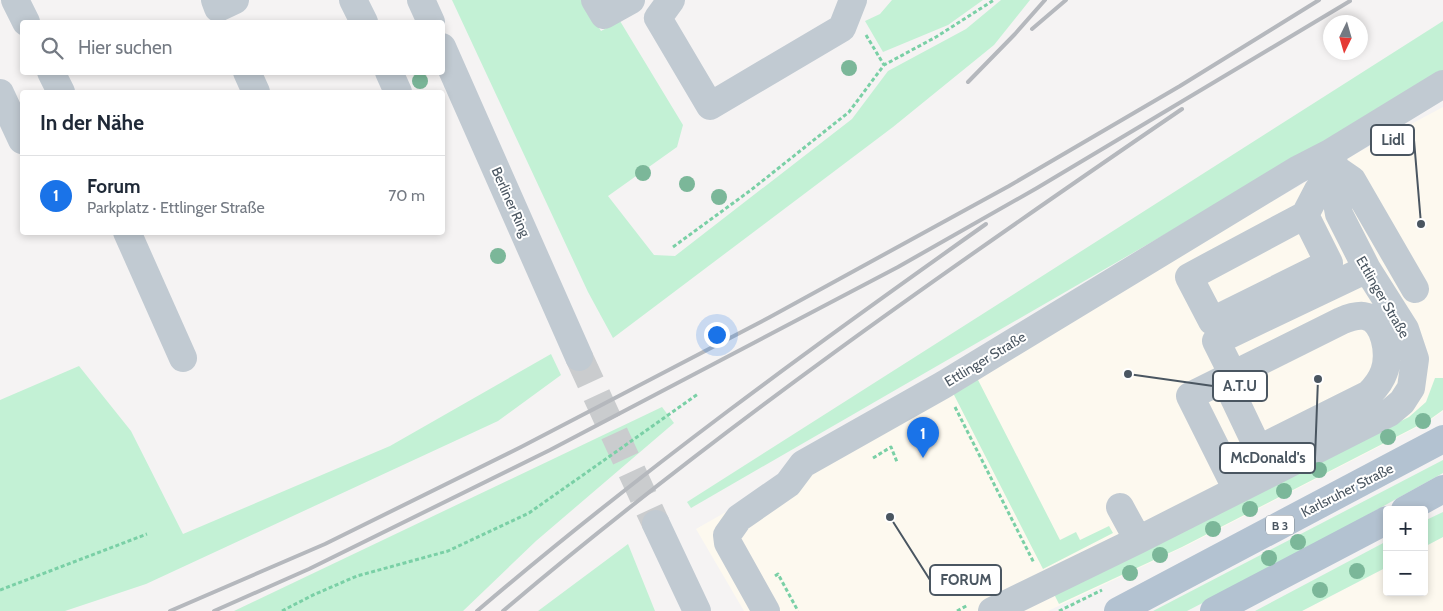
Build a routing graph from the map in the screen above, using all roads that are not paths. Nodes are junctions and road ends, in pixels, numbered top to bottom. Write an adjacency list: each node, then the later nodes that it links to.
1 (15, 0): 8 (street)
2 (353, 0): 9 (street)
3 (420, 0): 10 (street)
4 (595, 0): 5 (street)
5 (631, 0)
6 (671, 0): 7 (street)
7 (853, 0)
8 (25, 20)
9 (363, 20)
10 (430, 20)
11 (445, 54): 27 (street, Berliner Ring)
12 (52, 75): 16 (street)
13 (248, 75): 17 (street)
14 (390, 75): 18 (street)
15 (1443, 84): 21 (street, Ettlinger Straße)
16 (60, 90)
17 (255, 90)
18 (397, 90)
19 (0, 93): 20 (street)
20 (20, 136)
21 (1333, 161): 22 (street); 24 (street, Ettlinger Straße); 26 (street); 39 (street, Ettlinger Straße)
22 (1305, 215): 25 (street); 25 (street)
23 (128, 235): 28 (street)
24 (1362, 260): 25 (street); 29 (street); 32 (street, Ettlinger Straße)
25 (1328, 263)
26 (1415, 289)
27 (580, 356)
28 (183, 358)
29 (1229, 377): 29 (street); 32 (street)
30 (1443, 439): 41 (main road, Karlsruher Straße / B 3)
31 (1443, 489): 33 (main road)
32 (1237, 490): 37 (street, Ettlinger Straße)
33 (1412, 506)
34 (1120, 507): 37 (street)
35 (1383, 522): 42 (main road)
36 (656, 524): 38 (street)
37 (1138, 540): 40 (street, Ettlinger Straße)
38 (697, 611)
39 (766, 611)
40 (992, 611)
41 (1118, 611)
42 (1214, 611)

